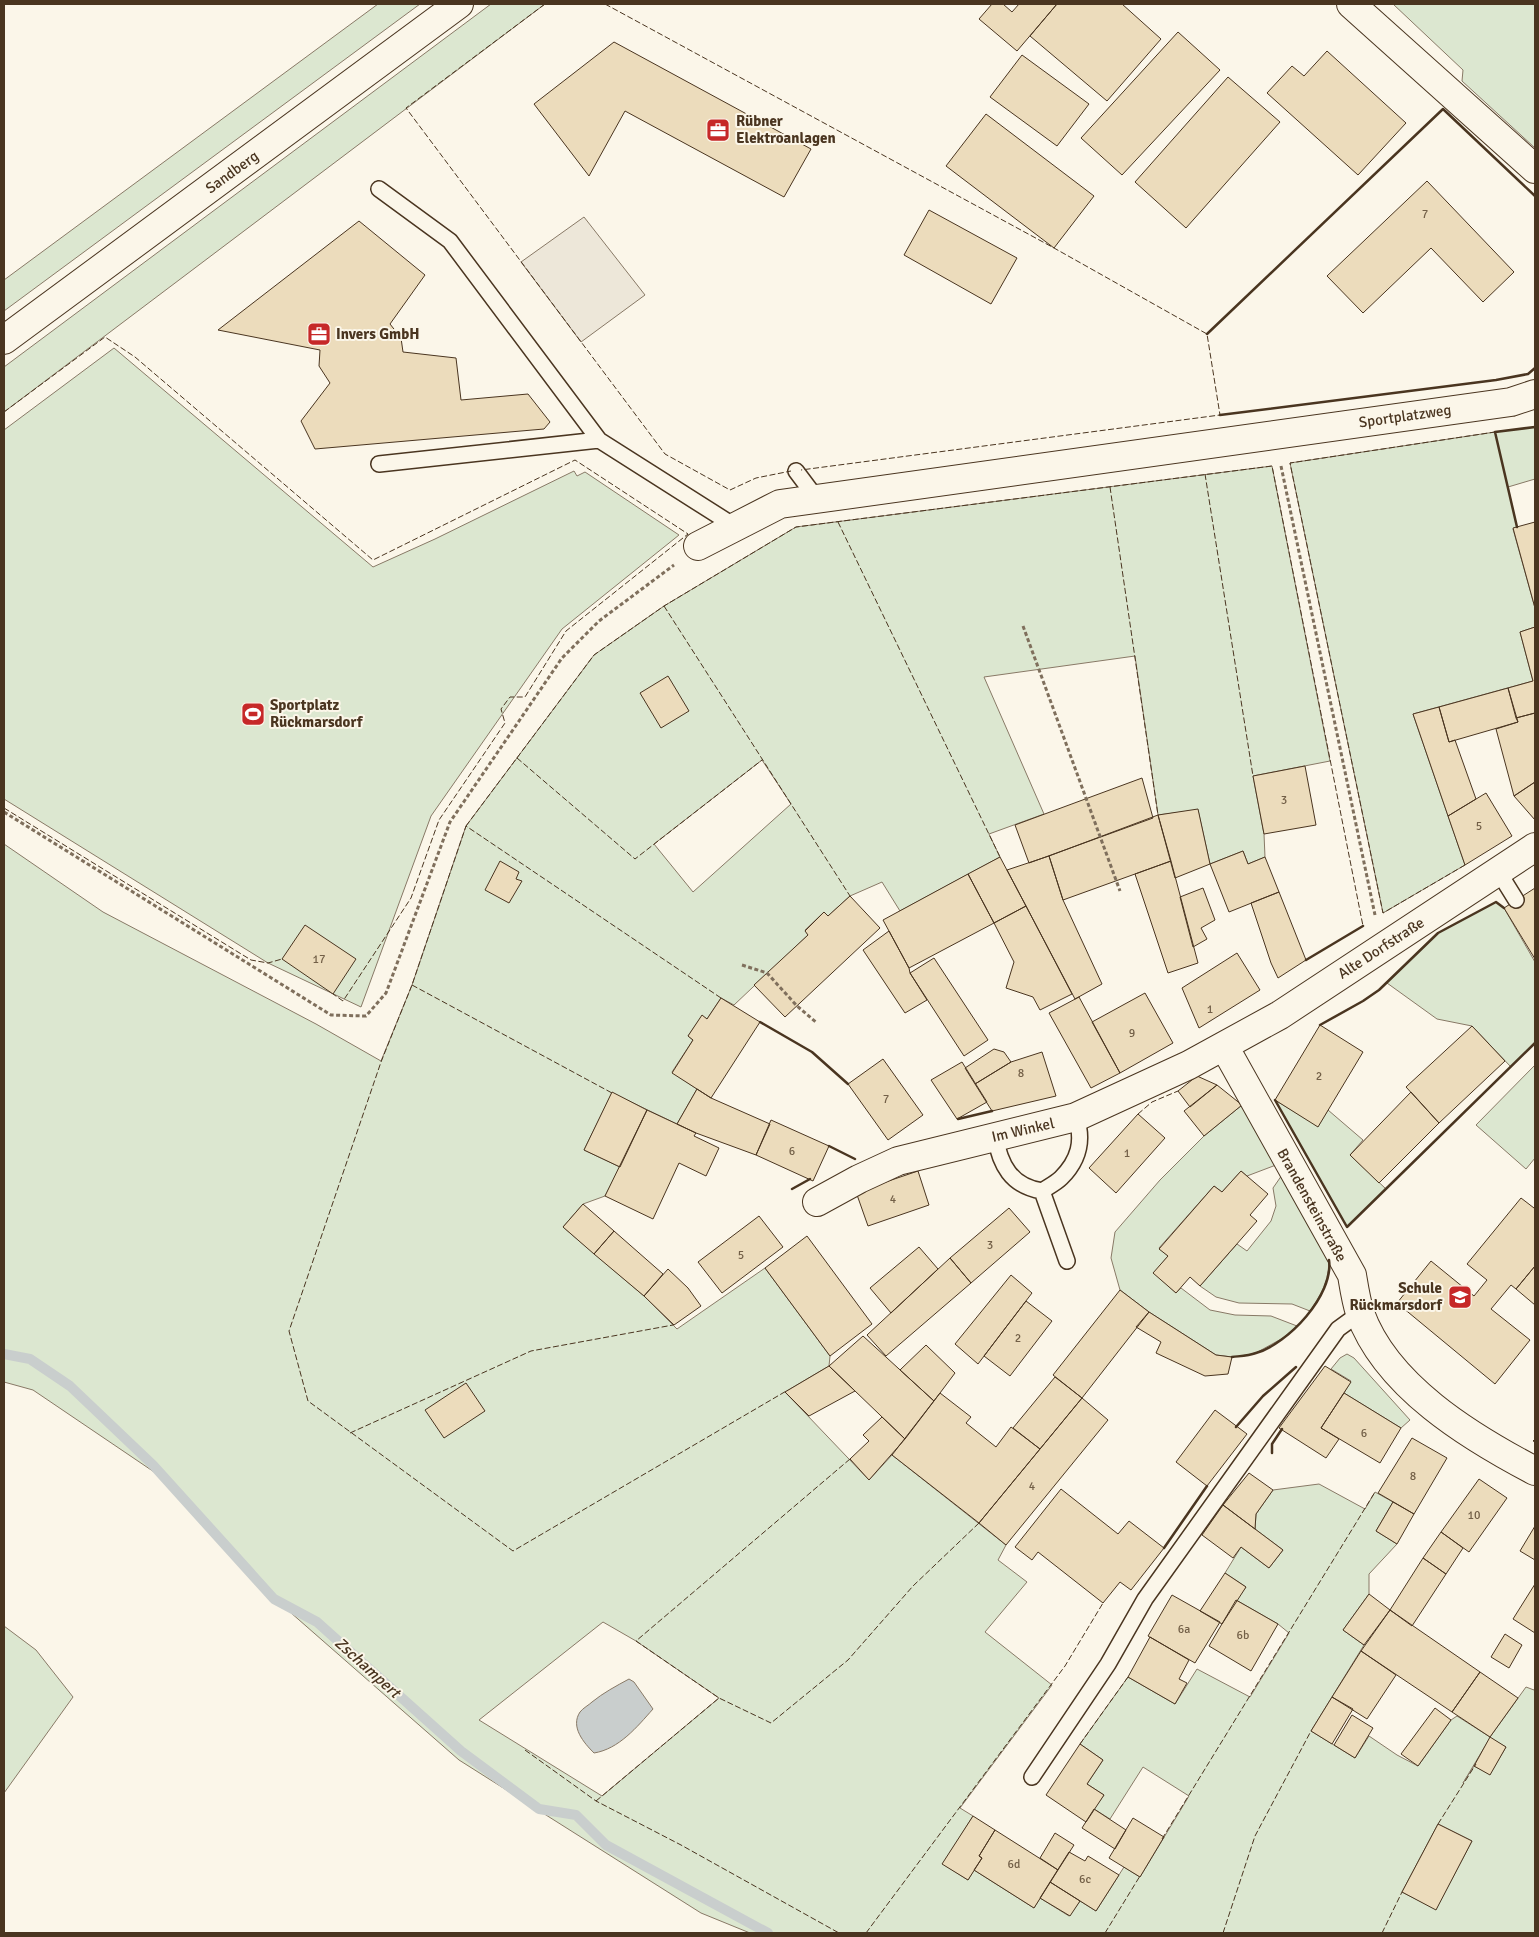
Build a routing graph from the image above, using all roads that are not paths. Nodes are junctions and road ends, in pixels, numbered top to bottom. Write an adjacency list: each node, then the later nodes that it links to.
1 (460, 4): 5 (street, Sandberg)
2 (1351, 4): 3 (street)
3 (1535, 168)
4 (379, 189): 7 (lane)
5 (4, 340)
6 (1535, 394): 10 (street, Sportplatzweg)
7 (600, 440): 8 (lane); 11 (lane)
8 (380, 464)
9 (796, 471): 10 (lane)
10 (817, 499): 11 (street, Sportplatzweg)
11 (736, 527): 12 (street, Sportplatzweg)
12 (698, 546)
13 (1535, 847): 14 (street, Alte Dorfstraße)
14 (1498, 871): 15 (lane); 16 (street, Alte Dorfstraße)
15 (1516, 900)
16 (1224, 1046): 17 (street, Im Winkel); 22 (street, Brandensteinstraße)
17 (1076, 1117): 18 (street, Im Winkel); 19 (lane)
18 (995, 1136): 19 (lane); 20 (street, Im Winkel)
19 (1042, 1191): 21 (lane)
20 (817, 1202)
21 (1067, 1261)
22 (1360, 1313): 23 (street, Brandensteinstraße); 24 (lane)
23 (1535, 1471)
24 (1032, 1777)

